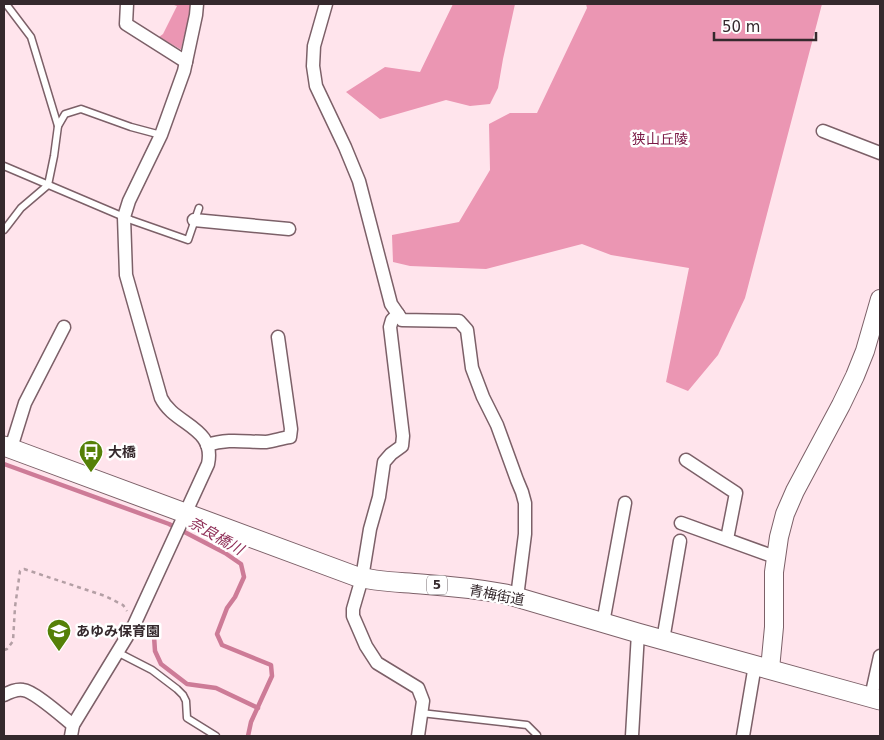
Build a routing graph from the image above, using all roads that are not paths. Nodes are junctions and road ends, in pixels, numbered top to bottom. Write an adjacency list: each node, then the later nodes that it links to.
1 (6, 4): 6 (lane)
2 (127, 4): 5 (street)
3 (197, 4): 5 (street)
4 (326, 4): 18 (street)
5 (186, 62): 8 (street)
6 (58, 126): 8 (lane); 11 (lane)
7 (823, 131): 9 (street)
8 (161, 135): 13 (street)
9 (880, 153)
10 (4, 166): 11 (lane)
11 (48, 185): 13 (lane); 16 (lane)
12 (199, 208): 14 (lane)
13 (124, 217): 14 (lane); 21 (street)
14 (194, 220): 15 (street)
15 (289, 229)
16 (4, 230)
17 (880, 299): 29 (street)
18 (398, 314): 30 (street); 31 (street)
19 (64, 327): 22 (street)
20 (278, 337): 21 (street)
21 (208, 445): 25 (street)
22 (7, 447): 25 (main road, 青梅街道 / 5)
23 (686, 460): 27 (street)
24 (625, 503): 32 (street)
25 (183, 518): 30 (main road, 青梅街道 / 5); 35 (street)
26 (681, 523): 27 (street)
27 (727, 539): 29 (street)
28 (680, 541): 34 (street)
29 (775, 557): 37 (street)
30 (362, 578): 31 (main road, 青梅街道 / 5); 40 (street)
31 (517, 598): 32 (main road, 青梅街道 / 5)
32 (603, 623): 33 (main road, 青梅街道 / 5)
33 (638, 633): 34 (main road, 青梅街道 / 5); 45 (street)
34 (663, 640): 37 (main road, 青梅街道 / 5)
35 (117, 652): 41 (street); 43 (lane)
36 (880, 656): 39 (street)
37 (763, 667): 39 (main road, 青梅街道 / 5); 46 (street)
38 (4, 695): 41 (street)
39 (876, 698)
40 (421, 713): 42 (lane); 44 (street)
41 (72, 731)
42 (537, 734)
43 (216, 736)
44 (418, 736)
45 (632, 736)
46 (743, 736)

